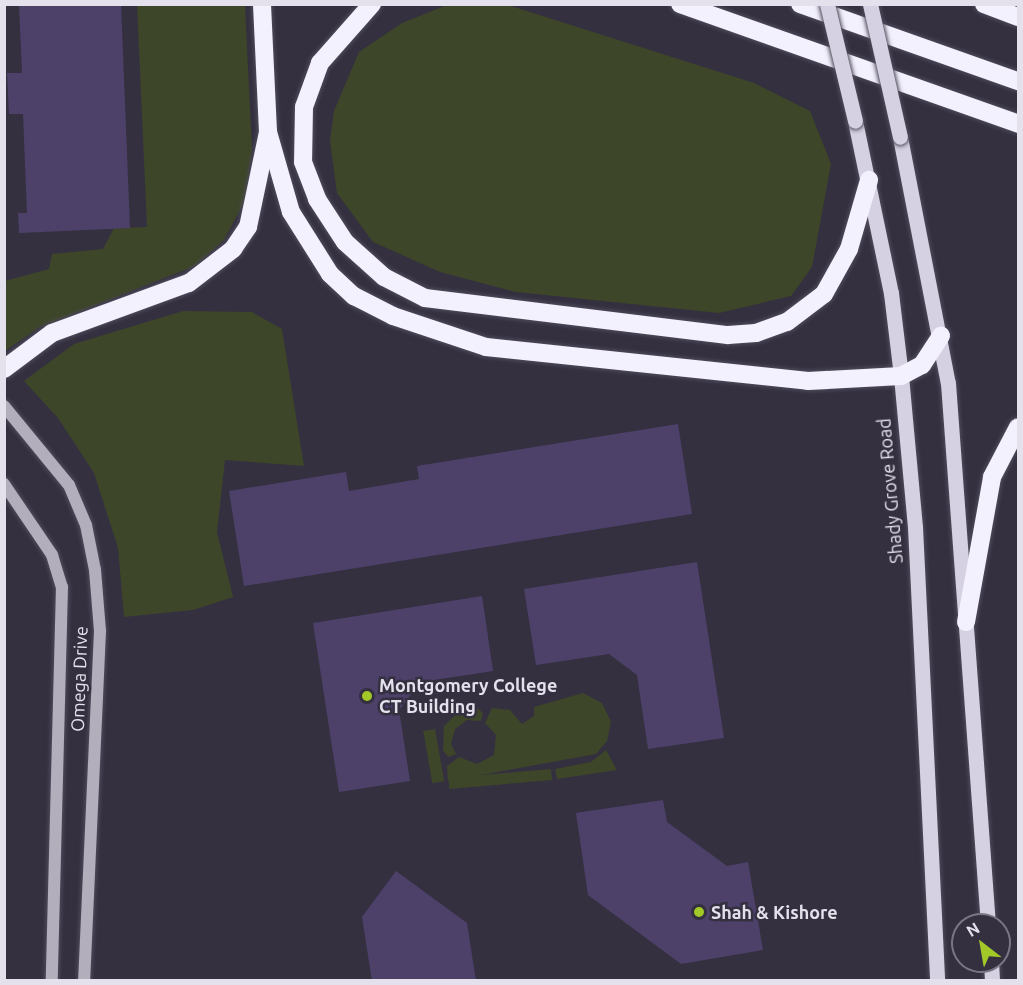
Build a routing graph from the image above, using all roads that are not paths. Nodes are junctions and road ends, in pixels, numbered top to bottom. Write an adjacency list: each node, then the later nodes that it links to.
1 (262, 4): 11 (highway)
2 (372, 4): 12 (highway)
3 (680, 4): 10 (highway)
4 (800, 4): 9 (highway)
5 (828, 4): 12 (main road, Shady Grove Road, bridge)
6 (870, 4): 13 (main road, bridge)
7 (984, 4): 8 (highway)
8 (1018, 17)
9 (1018, 81)
10 (1018, 124)
11 (268, 132): 14 (highway); 15 (highway)
12 (869, 180): 15 (main road, Shady Grove Road)
13 (941, 336): 15 (highway); 19 (main road)
14 (4, 369)
15 (901, 376): 23 (main road, Shady Grove Road)
16 (4, 406): 22 (main road, Omega Drive)
17 (1018, 427): 19 (highway)
18 (4, 484): 21 (main road, Omega Drive)
19 (966, 622): 20 (main road)
20 (987, 913)
21 (52, 981)
22 (84, 981)
23 (937, 981)

